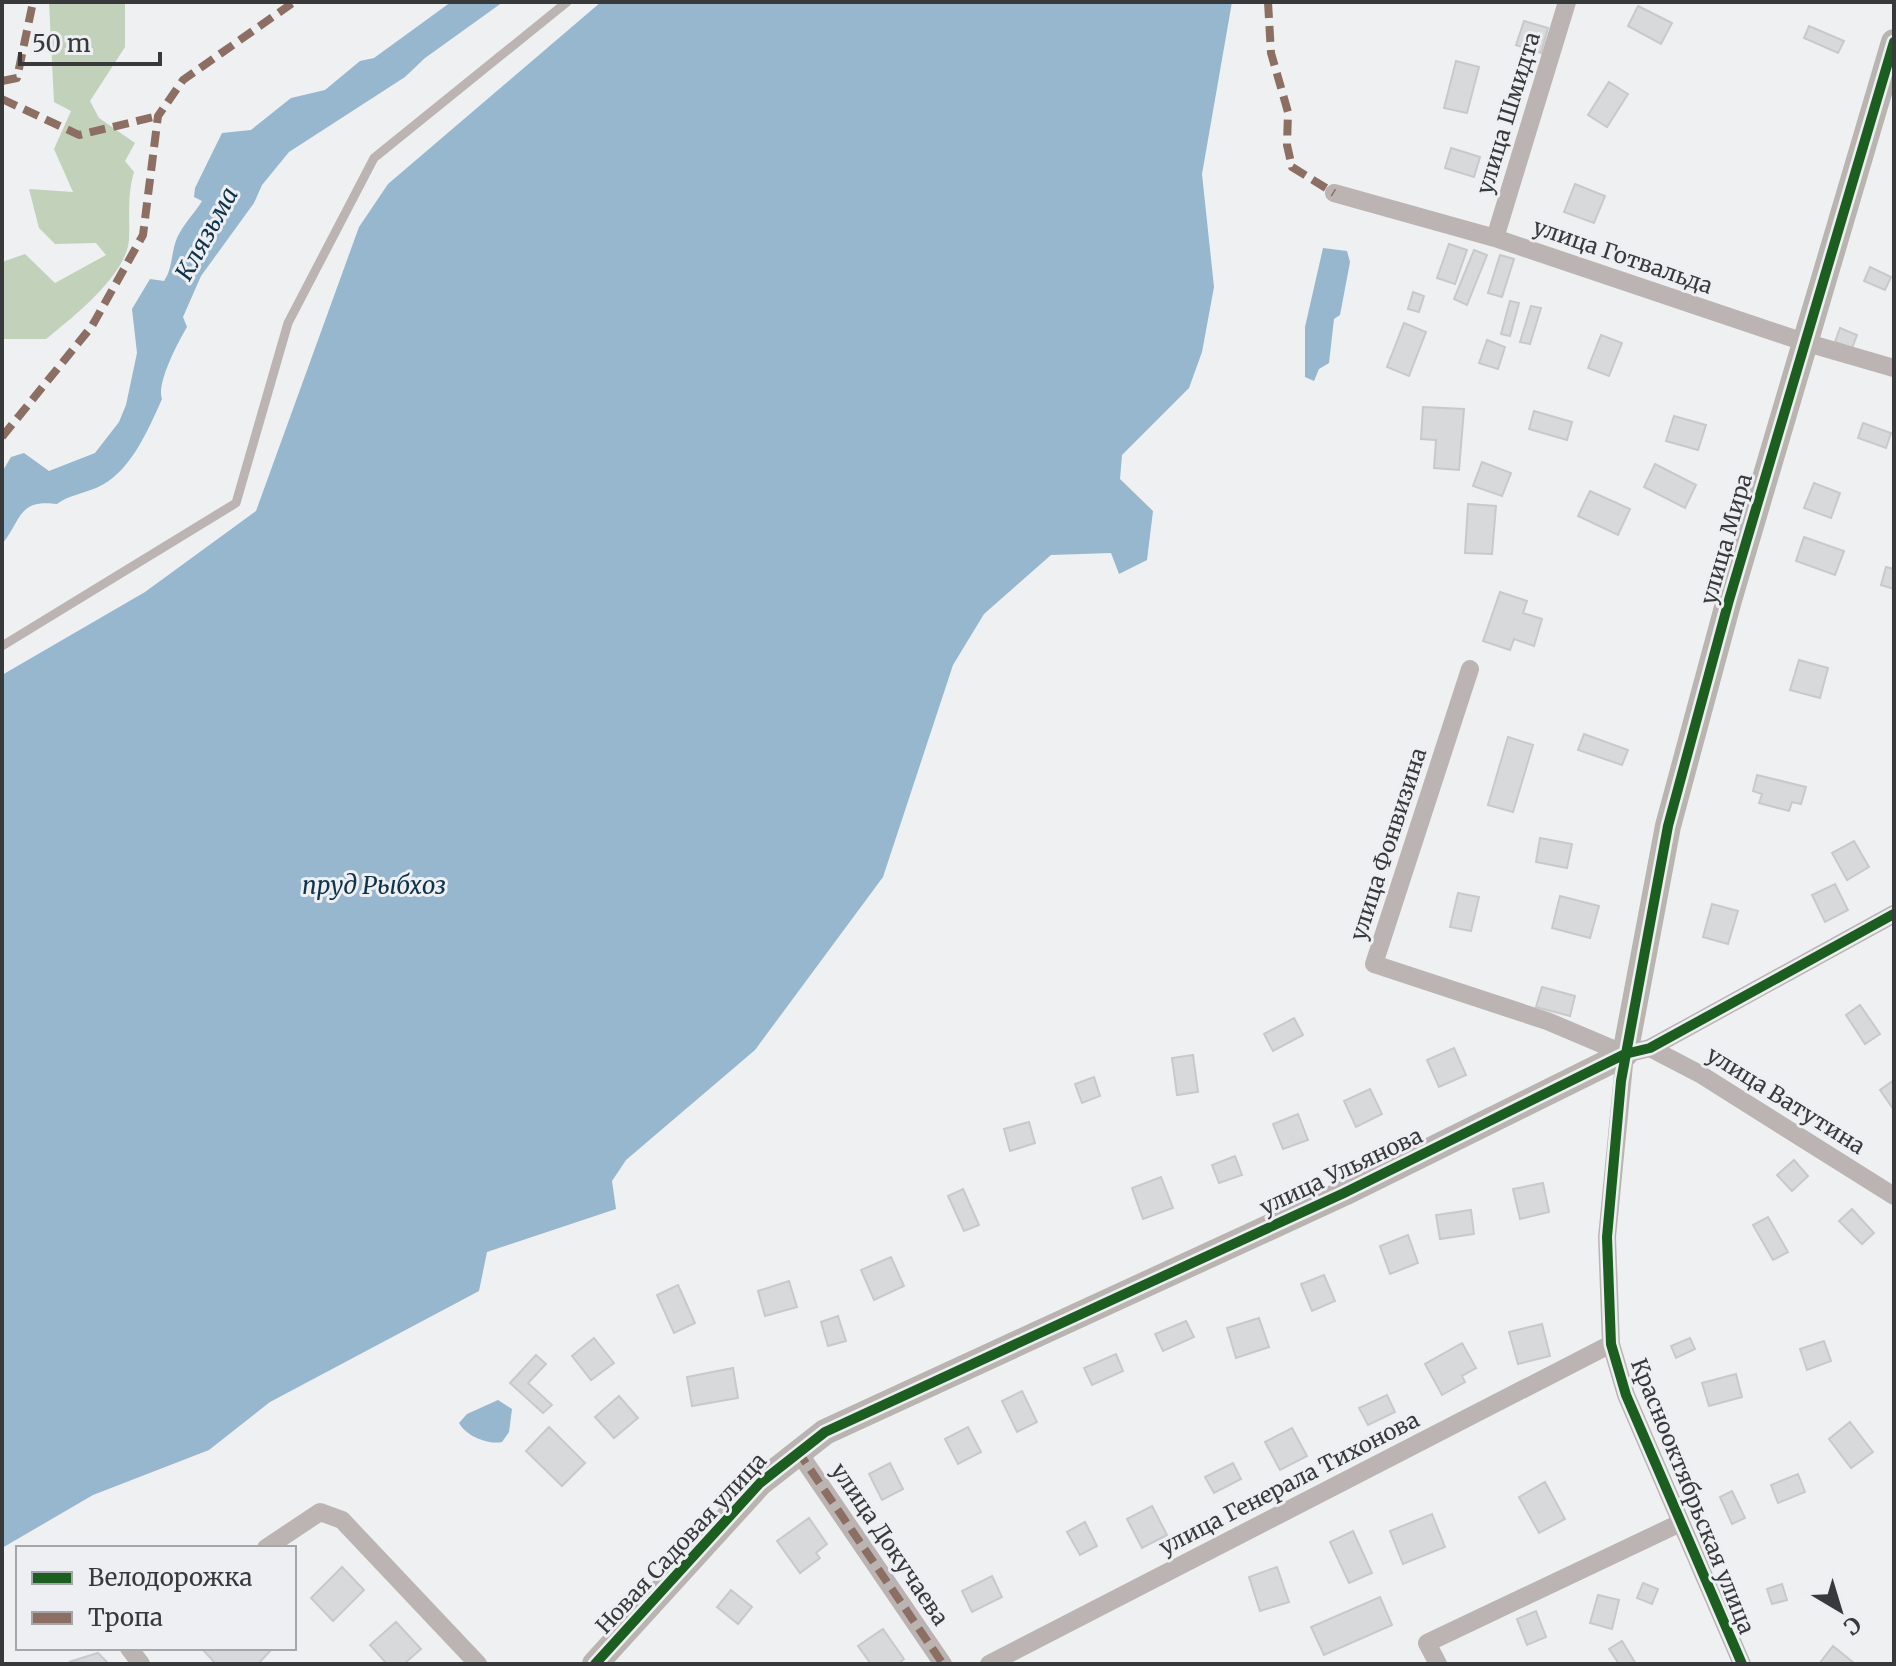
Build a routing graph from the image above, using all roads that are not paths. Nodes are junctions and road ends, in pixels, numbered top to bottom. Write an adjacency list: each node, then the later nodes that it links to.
1 (567, 2): 8 (lane)
2 (1567, 2): 5 (street, улица Шмидта)
3 (1894, 42): 6 (street, улица Мира)
4 (1334, 193): 5 (street, улица Готвальда)
5 (1495, 238): 6 (street, улица Готвальда)
6 (1804, 342): 7 (street, улица Готвальда); 11 (street, улица Мира)
7 (1894, 368)
8 (2, 646)
9 (1470, 669): 11 (street, улица Фонвизина)
10 (1894, 914): 11 (street, улица Ульянова)
11 (1637, 1051): 12 (street, улица Ватутина); 13 (street, Краснооктябрьская улица); 14 (street, улица Ульянова)
12 (1892, 1191)
13 (1611, 1344): 15 (street, Краснооктябрьская улица); 20 (street, улица Генерала Тихонова)
14 (797, 1450): 18 (street, Новая Садовая улица); 19 (street, улица Докучаева)
15 (1680, 1523): 21 (street); 22 (street, Краснооктябрьская улица)
16 (269, 1546): 17 (street)
17 (478, 1664)
18 (595, 1664)
19 (943, 1664)
20 (989, 1664)
21 (1438, 1664)
22 (1742, 1664)

